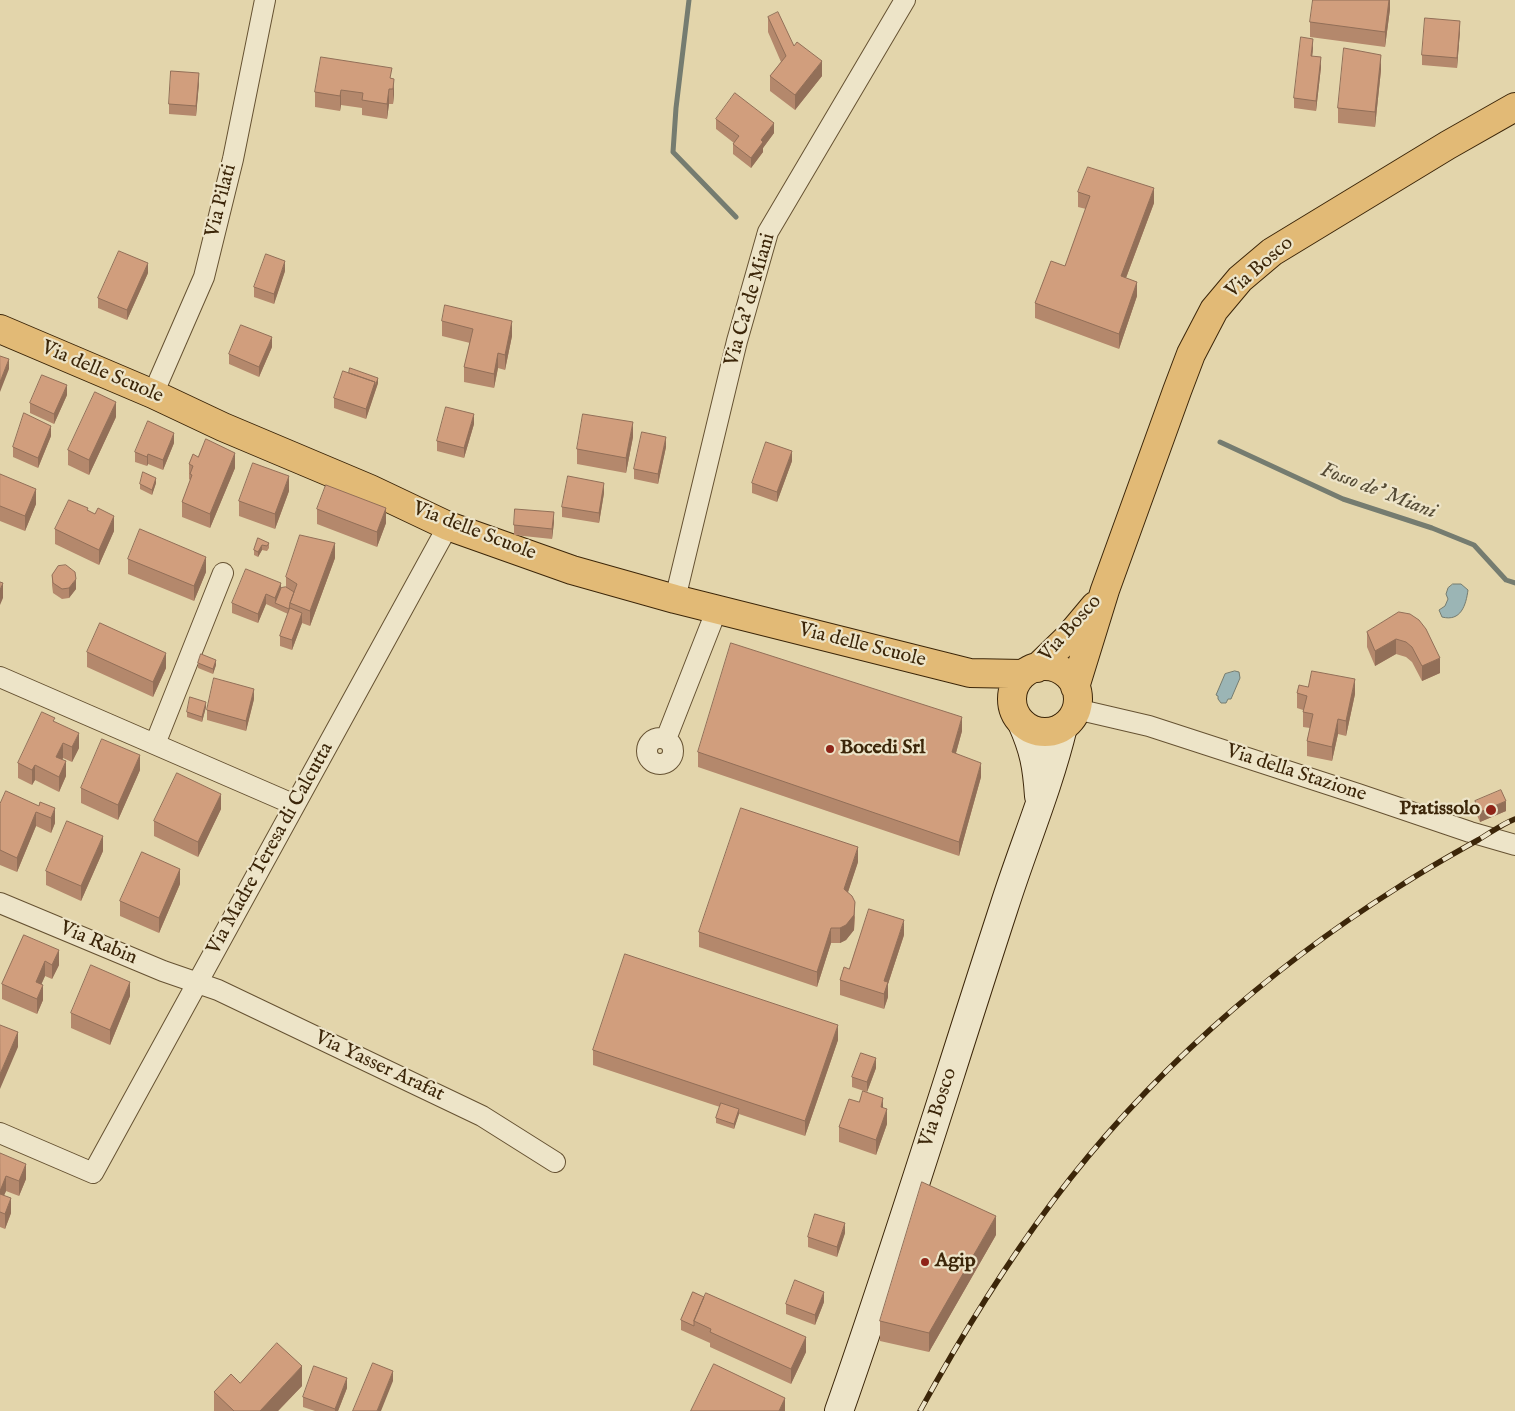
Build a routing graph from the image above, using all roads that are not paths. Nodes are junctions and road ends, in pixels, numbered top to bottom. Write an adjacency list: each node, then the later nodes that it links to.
1 (266, 0): 5 (street, Via Pilati)
2 (906, 0): 9 (street, Via Ca' de Miani)
3 (1515, 107): 8 (main road, Via Bosco)
4 (0, 329): 5 (main road, Via delle Scuole)
5 (153, 394): 6 (main road, Via delle Scuole)
6 (448, 526): 9 (main road, Via delle Scuole); 18 (street, Via Madre Teresa di Calcutta)
7 (222, 573): 17 (street)
8 (1105, 590): 11 (main road, Via Bosco); 14 (main road, Via Bosco)
9 (675, 599): 10 (main road, Via delle Scuole)
10 (717, 609): 12 (main road, Via delle Scuole); 16 (street)
11 (1030, 671): 12 (main road, Via delle Scuole); 14 (main road, Via Bosco); 15 (main road, Via Bosco)
12 (970, 673): 15 (main road, Via delle Scuole)
13 (0, 677): 17 (street)
14 (1071, 708): 15 (main road); 19 (main road, Via Bosco); 20 (street, Via della Stazione)
15 (1018, 718): 19 (main road, Via Bosco)
16 (666, 739)
17 (155, 744): 18 (street)
18 (295, 805): 22 (street, Via Madre Teresa di Calcutta)
19 (1039, 805): 25 (main road, Via Bosco)
20 (1515, 845)
21 (0, 903): 22 (street, Via Rabin)
22 (198, 982): 23 (street, Via Madre Teresa di Calcutta); 24 (street, Via Yasser Arafat)
23 (0, 1133)
24 (555, 1162)
25 (839, 1411)

